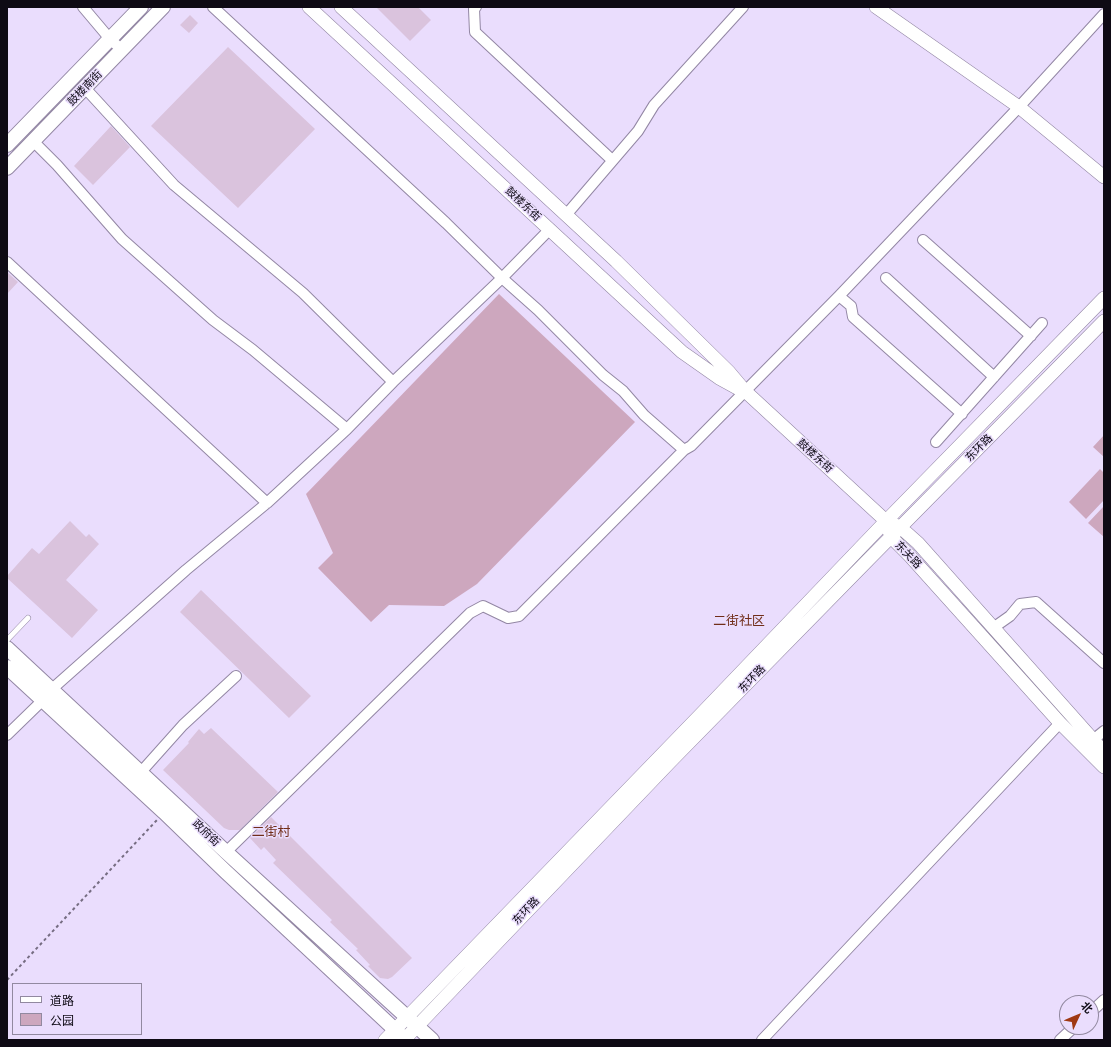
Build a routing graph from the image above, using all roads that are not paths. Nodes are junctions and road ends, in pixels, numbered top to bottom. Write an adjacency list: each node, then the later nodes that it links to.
1 (82, 7): 11 (street)
2 (141, 7): 11 (main road, 鼓楼南街)
3 (163, 7): 12 (main road, 鼓楼南街)
4 (212, 7): 24 (street)
5 (309, 7): 21 (street, 鼓楼东街)
6 (341, 7): 20 (street, 鼓楼东街)
7 (476, 7): 17 (street)
8 (743, 7): 17 (street)
9 (876, 7): 14 (street)
10 (1104, 14): 14 (street)
11 (110, 39): 12 (street); 16 (main road, 鼓楼南街)
12 (122, 50): 13 (main road, 鼓楼南街)
13 (85, 88): 15 (main road, 鼓楼南街); 32 (street)
14 (1019, 106): 19 (street); 26 (street)
15 (33, 141): 18 (main road, 鼓楼南街); 35 (street)
16 (7, 145)
17 (612, 160): 20 (street)
18 (7, 168)
19 (1104, 178)
20 (566, 215): 33 (street, 鼓楼东街)
21 (550, 229): 24 (street); 33 (street, 鼓楼东街)
22 (923, 240): 30 (street)
23 (7, 262): 38 (street)
24 (502, 278): 32 (street); 37 (street)
25 (886, 278): 31 (street)
26 (839, 296): 33 (street); 34 (street)
27 (1104, 298): 39 (street, 东环路)
28 (1104, 321): 40 (street, 东环路)
29 (1042, 323): 30 (street)
30 (1031, 336): 31 (street)
31 (994, 377): 34 (street)
32 (393, 382): 35 (street)
33 (745, 392): 37 (street); 39 (street, 鼓楼东街)
34 (962, 414): 36 (street)
35 (348, 429): 38 (street)
36 (936, 442)
37 (684, 450): 57 (street)
38 (268, 503): 49 (street)
39 (886, 521): 40 (street, 东关路); 41 (street, 东关路); 58 (street, 东环路)
40 (900, 527): 41 (street, 东环路); 43 (street, 东关路)
41 (891, 537): 50 (street, 东关路); 58 (street, 东环路)
42 (28, 618): 44 (lane)
43 (993, 628): 46 (street); 53 (street, 东关路)
44 (7, 640)
45 (7, 648): 49 (main road, 政府街)
46 (1104, 663)
47 (7, 667): 49 (main road, 政府街)
48 (236, 676): 56 (street)
49 (47, 694): 52 (street); 56 (main road, 政府街); 59 (main road, 政府街)
50 (1060, 723): 55 (street, 东关路); 62 (street)
51 (1104, 731): 53 (street)
52 (7, 735)
53 (1093, 740): 54 (street, 东关路)
54 (1104, 752)
55 (1104, 767)
56 (141, 772): 57 (main road, 政府街)
57 (226, 852): 58 (main road, 政府街)
58 (411, 1021): 59 (street, 东环路); 61 (main road, 政府街)
59 (402, 1037): 60 (street, 东环路)
60 (385, 1040)
61 (432, 1040)
62 (762, 1040)

